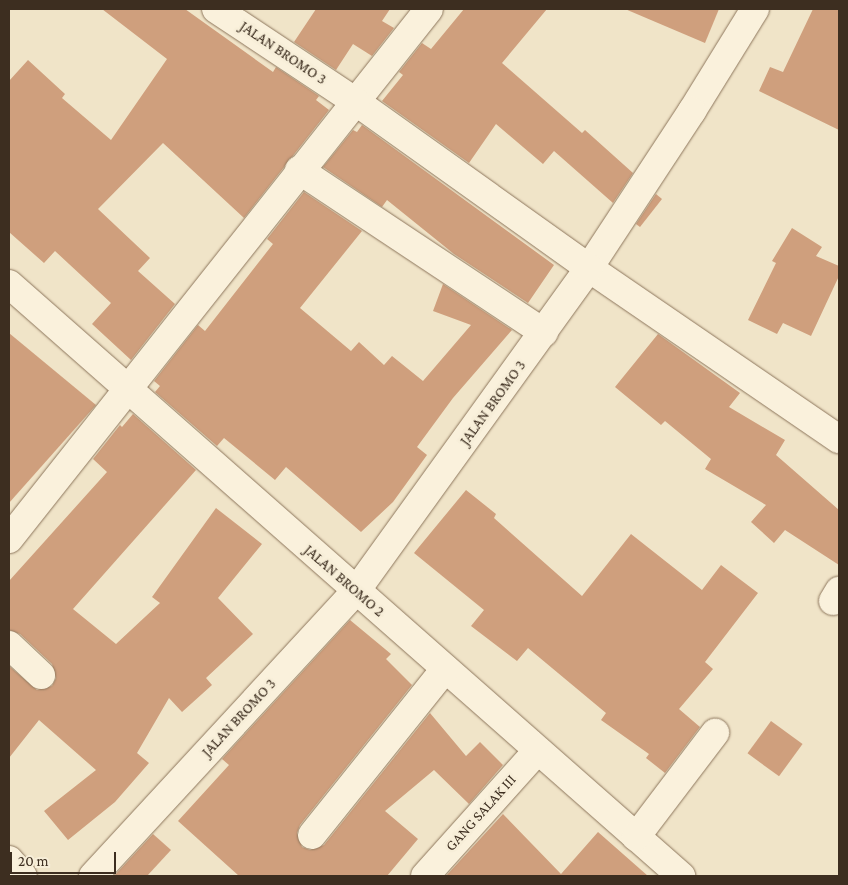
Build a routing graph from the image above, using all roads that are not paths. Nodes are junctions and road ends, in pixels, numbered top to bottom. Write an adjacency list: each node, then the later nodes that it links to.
1 (216, 9): 4 (street, JALAN BROMO 3)
2 (429, 9): 4 (street)
3 (755, 9): 6 (street)
4 (356, 102): 5 (street); 6 (street, JALAN BROMO 3)
5 (299, 170): 8 (street); 9 (street)
6 (589, 268): 8 (street, JALAN BROMO 3); 10 (street)
7 (9, 284): 9 (street, JALAN BROMO 2)
8 (544, 333): 12 (street, JALAN BROMO 3)
9 (126, 390): 11 (street); 12 (street, JALAN BROMO 2)
10 (839, 439)
11 (9, 539)
12 (356, 591): 14 (street, JALAN BROMO 2); 22 (street, JALAN BROMO 3)
13 (9, 645): 15 (street)
14 (445, 669): 17 (street, JALAN BROMO 2); 18 (street)
15 (41, 675)
16 (715, 733): 19 (street)
17 (538, 751): 19 (street, JALAN BROMO 2); 23 (street, GANG SALAK III)
18 (312, 835)
19 (636, 837): 24 (street, JALAN BROMO 2)
20 (9, 860): 21 (street)
21 (23, 876)
22 (94, 876)
23 (425, 876)
24 (681, 876)

